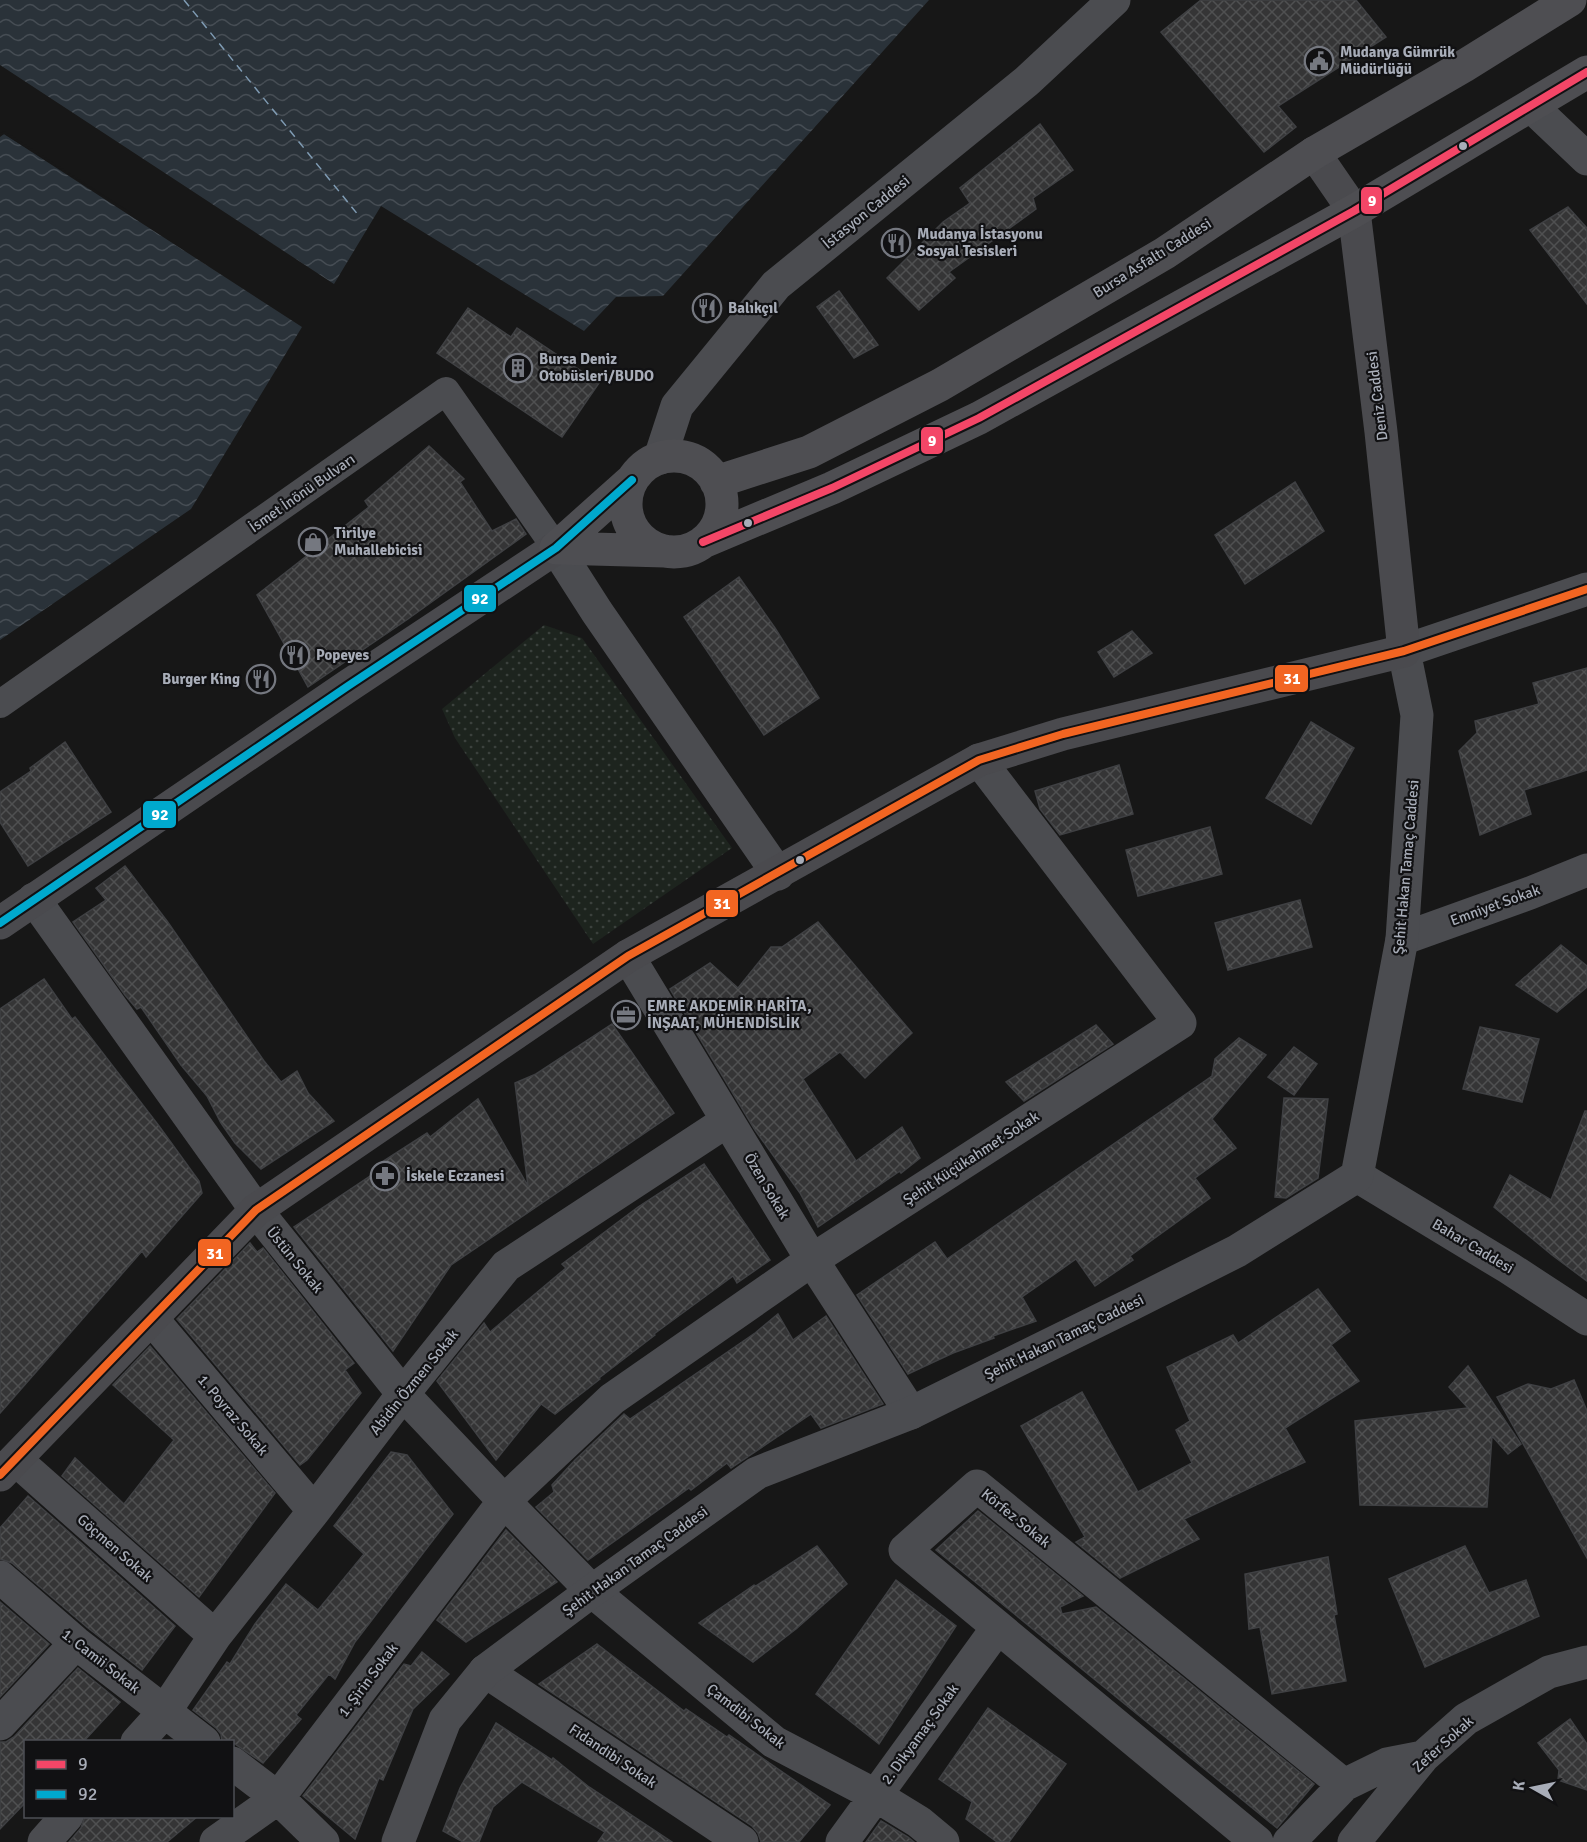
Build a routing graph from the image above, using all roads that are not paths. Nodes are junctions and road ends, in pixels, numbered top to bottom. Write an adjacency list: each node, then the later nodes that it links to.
1 (1114, 0): 8 (street, İstasyon Caddesi)
2 (1570, 0): 5 (highway, Bursa Asfaltı Caddesi)
3 (1587, 72): 4 (highway)
4 (1531, 106): 6 (street); 7 (highway)
5 (1314, 153): 7 (main road, Deniz Caddesi); 10 (highway, Bursa Asfaltı Caddesi)
6 (1587, 159)
7 (1354, 211): 11 (highway); 15 (main road, Deniz Caddesi)
8 (660, 458): 9 (highway); 10 (highway)
9 (632, 480): 12 (highway); 13 (highway)
10 (716, 482): 11 (highway)
11 (703, 542): 13 (highway)
12 (556, 548): 13 (highway); 16 (street, İsmet İnönü Bulvarı); 19 (street); 20 (main road)
13 (670, 552)
14 (1587, 589): 15 (street)
15 (1404, 651): 17 (main road); 22 (street, Şehit Hakan Tamaç Caddesi)
16 (0, 704)
17 (979, 760): 19 (main road); 27 (street, Şehit Küçükahmet Sokak)
18 (1587, 870): 22 (street, Emniyet Sokak)
19 (778, 874): 23 (main road)
20 (34, 899): 21 (main road); 26 (street, Üstün Sokak)
21 (0, 922)
22 (1402, 939): 25 (street, Şehit Hakan Tamaç Caddesi)
23 (628, 956): 24 (street, Özen Sokak); 26 (main road)
24 (727, 1121): 27 (street, Özen Sokak); 30 (street, Abidin Özmen Sokak)
25 (1357, 1176): 29 (street, Bahar Caddesi); 31 (street, Şehit Hakan Tamaç Caddesi)
26 (255, 1210): 28 (main road); 30 (street, Üstün Sokak)
27 (812, 1260): 31 (street, Özen Sokak); 33 (street, Şehit Küçükahmet Sokak)
28 (152, 1319): 32 (main road); 34 (street, 1. Poyraz Sokak)
29 (1587, 1319)
30 (403, 1394): 33 (street, Üstün Sokak); 34 (street, Abidin Özmen Sokak)
31 (910, 1413): 36 (street, Şehit Hakan Tamaç Caddesi)
32 (8, 1467): 38 (street, Göçmen Sokak)
33 (504, 1501): 36 (street, Üstün Sokak); 50 (street, 1. Şirin Sokak)
34 (314, 1511): 38 (street, Abidin Özmen Sokak)
35 (0, 1577): 39 (street, 1. Camii Sokak)
36 (592, 1591): 41 (street, Şehit Hakan Tamaç Caddesi); 49 (street, Çamdibi Sokak)
37 (998, 1627): 48 (street, Körfez Sokak); 49 (street, 2. Dikyamaç Sokak); 59 (street, Körfez Sokak)
38 (215, 1636): 42 (street, Abidin Özmen Sokak)
39 (76, 1642): 42 (street, 1. Camii Sokak); 43 (street)
40 (1587, 1662): 46 (street, Zefer Sokak)
41 (485, 1671): 55 (street, Şehit Hakan Tamaç Caddesi); 56 (street, Fidandibi Sokak)
42 (165, 1711): 44 (street, Abidin Özmen Sokak); 45 (street, 1. Camii Sokak)
43 (0, 1724)
44 (139, 1740)
45 (201, 1740)
46 (1423, 1757): 48 (street); 61 (street, Zefer Sokak)
47 (234, 1765): 50 (street)
48 (1344, 1785): 60 (street)
49 (875, 1795): 57 (street, 2. Dikyamaç Sokak); 58 (street, Çamdibi Sokak)
50 (278, 1798): 53 (street, 1. Şirin Sokak); 54 (street)
51 (65, 1818): 52 (street)
52 (44, 1842)
53 (216, 1842)
54 (323, 1842)
55 (398, 1842)
56 (742, 1842)
57 (842, 1842)
58 (943, 1842)
59 (1257, 1842)
60 (1289, 1842)
61 (1354, 1842)

